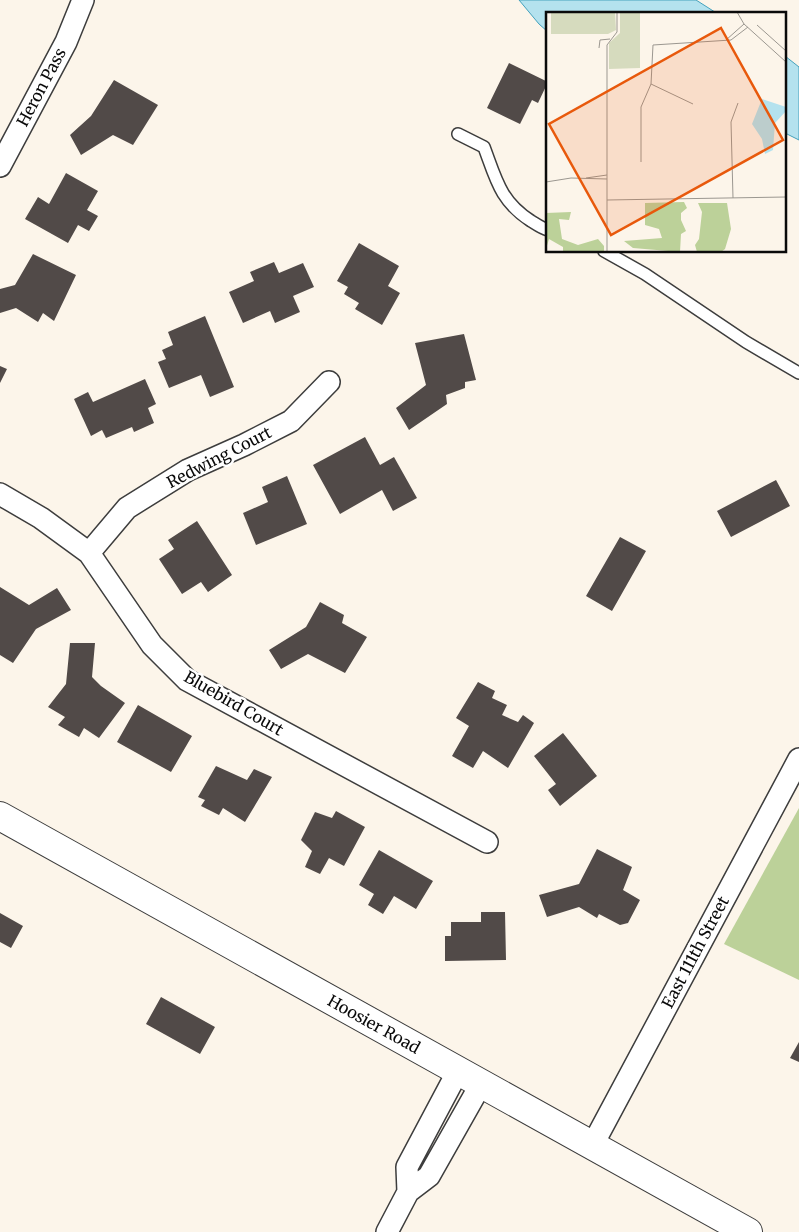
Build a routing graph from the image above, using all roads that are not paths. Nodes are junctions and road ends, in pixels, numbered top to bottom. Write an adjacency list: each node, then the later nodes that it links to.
1 (80, 2): 3 (street, Heron Pass)
2 (458, 134): 4 (lane)
3 (0, 166)
4 (546, 229)
5 (606, 252): 6 (lane)
6 (799, 372)
7 (329, 382): 9 (street, Redwing Court)
8 (0, 494): 9 (street, Bluebird Court)
9 (89, 553): 12 (street, Bluebird Court)
10 (799, 759): 14 (street, East 111th Street)
11 (0, 816): 13 (street, Hoosier Road)
12 (487, 842)
13 (469, 1078): 14 (street, Hoosier Road); 15 (street)
14 (592, 1146): 16 (street, Hoosier Road)
15 (386, 1232)
16 (748, 1232)

